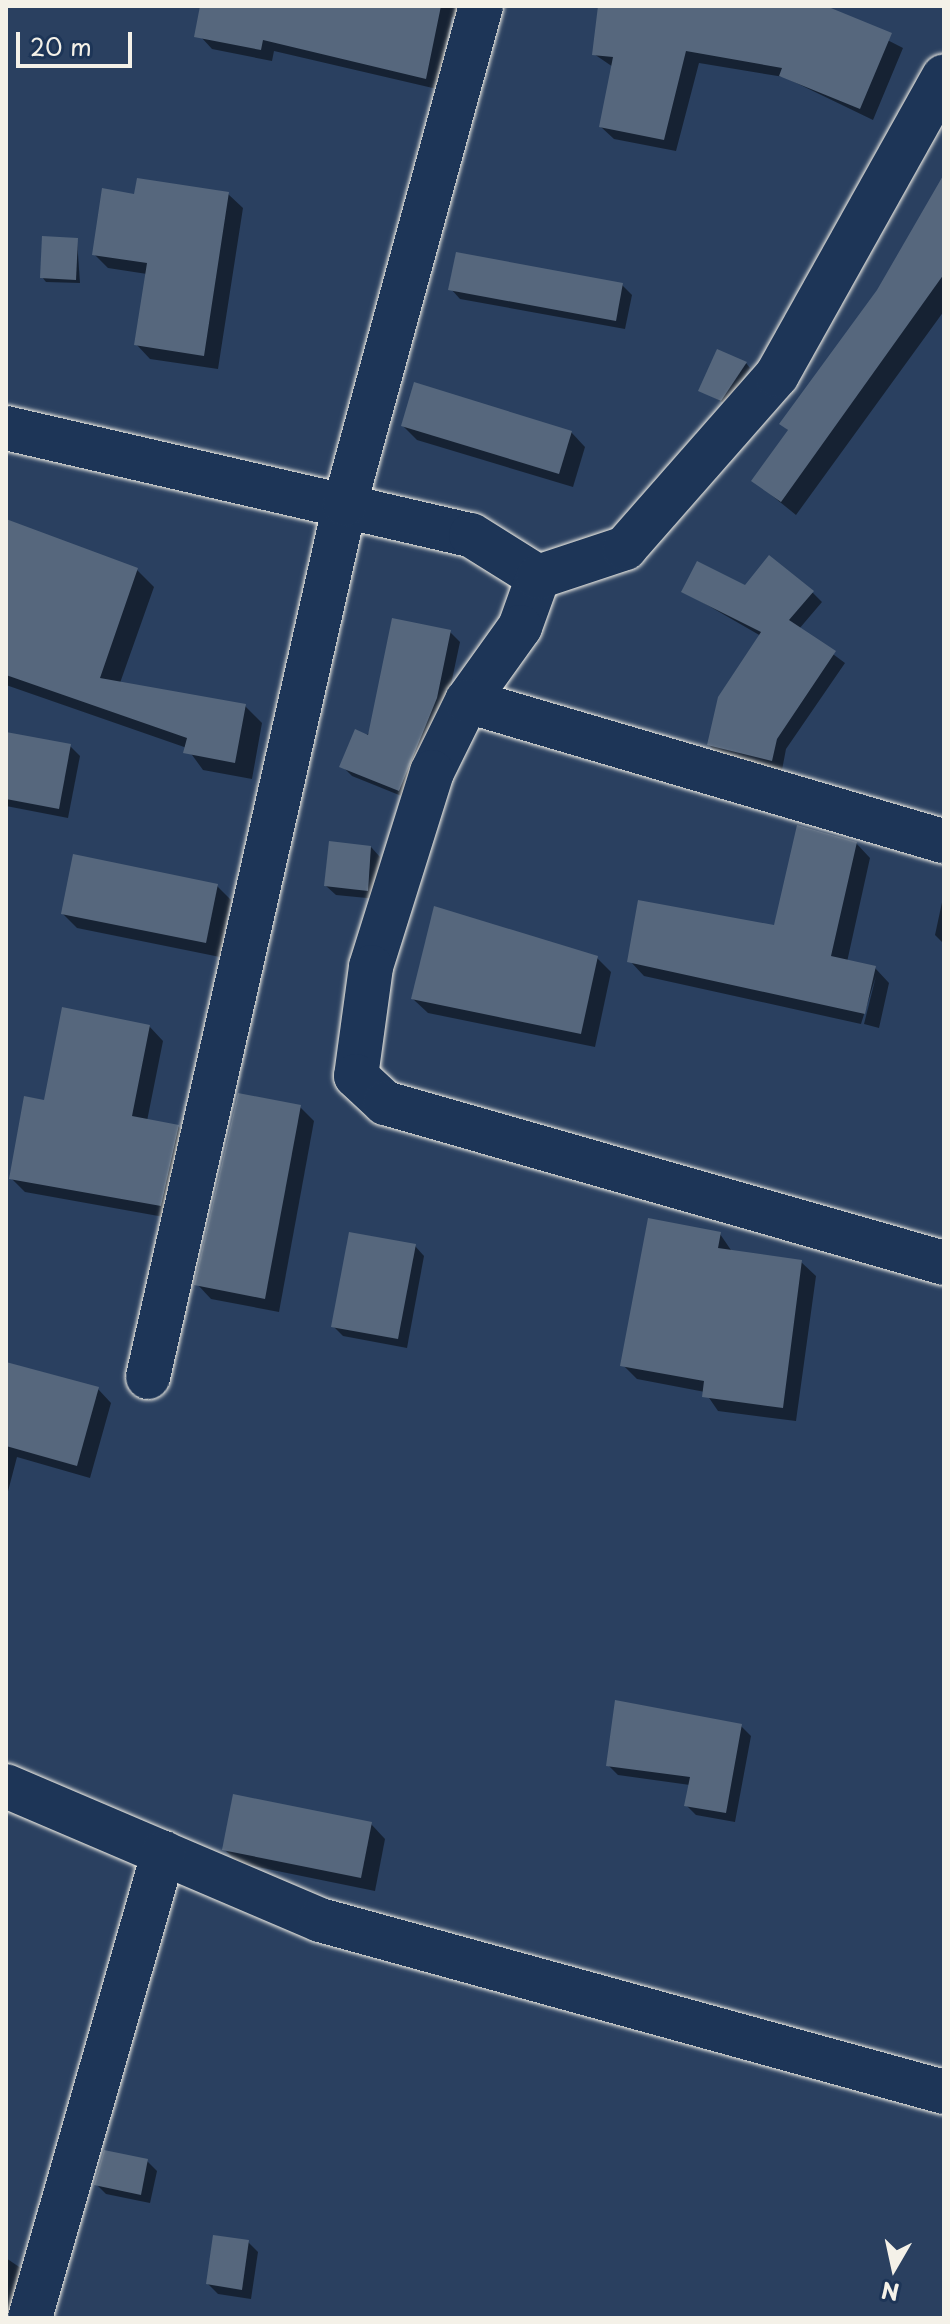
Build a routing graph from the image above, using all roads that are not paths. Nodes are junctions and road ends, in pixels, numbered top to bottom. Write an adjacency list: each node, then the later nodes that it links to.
1 (481, 6): 4 (street)
2 (944, 76): 5 (street)
3 (6, 428): 4 (street)
4 (345, 504): 5 (street); 9 (street)
5 (538, 577): 6 (street)
6 (467, 701): 7 (street); 8 (street)
7 (944, 841)
8 (944, 1263)
9 (148, 1377)
10 (6, 1786): 11 (street)
11 (163, 1853): 12 (street); 13 (street)
12 (944, 2092)
13 (30, 2318)

